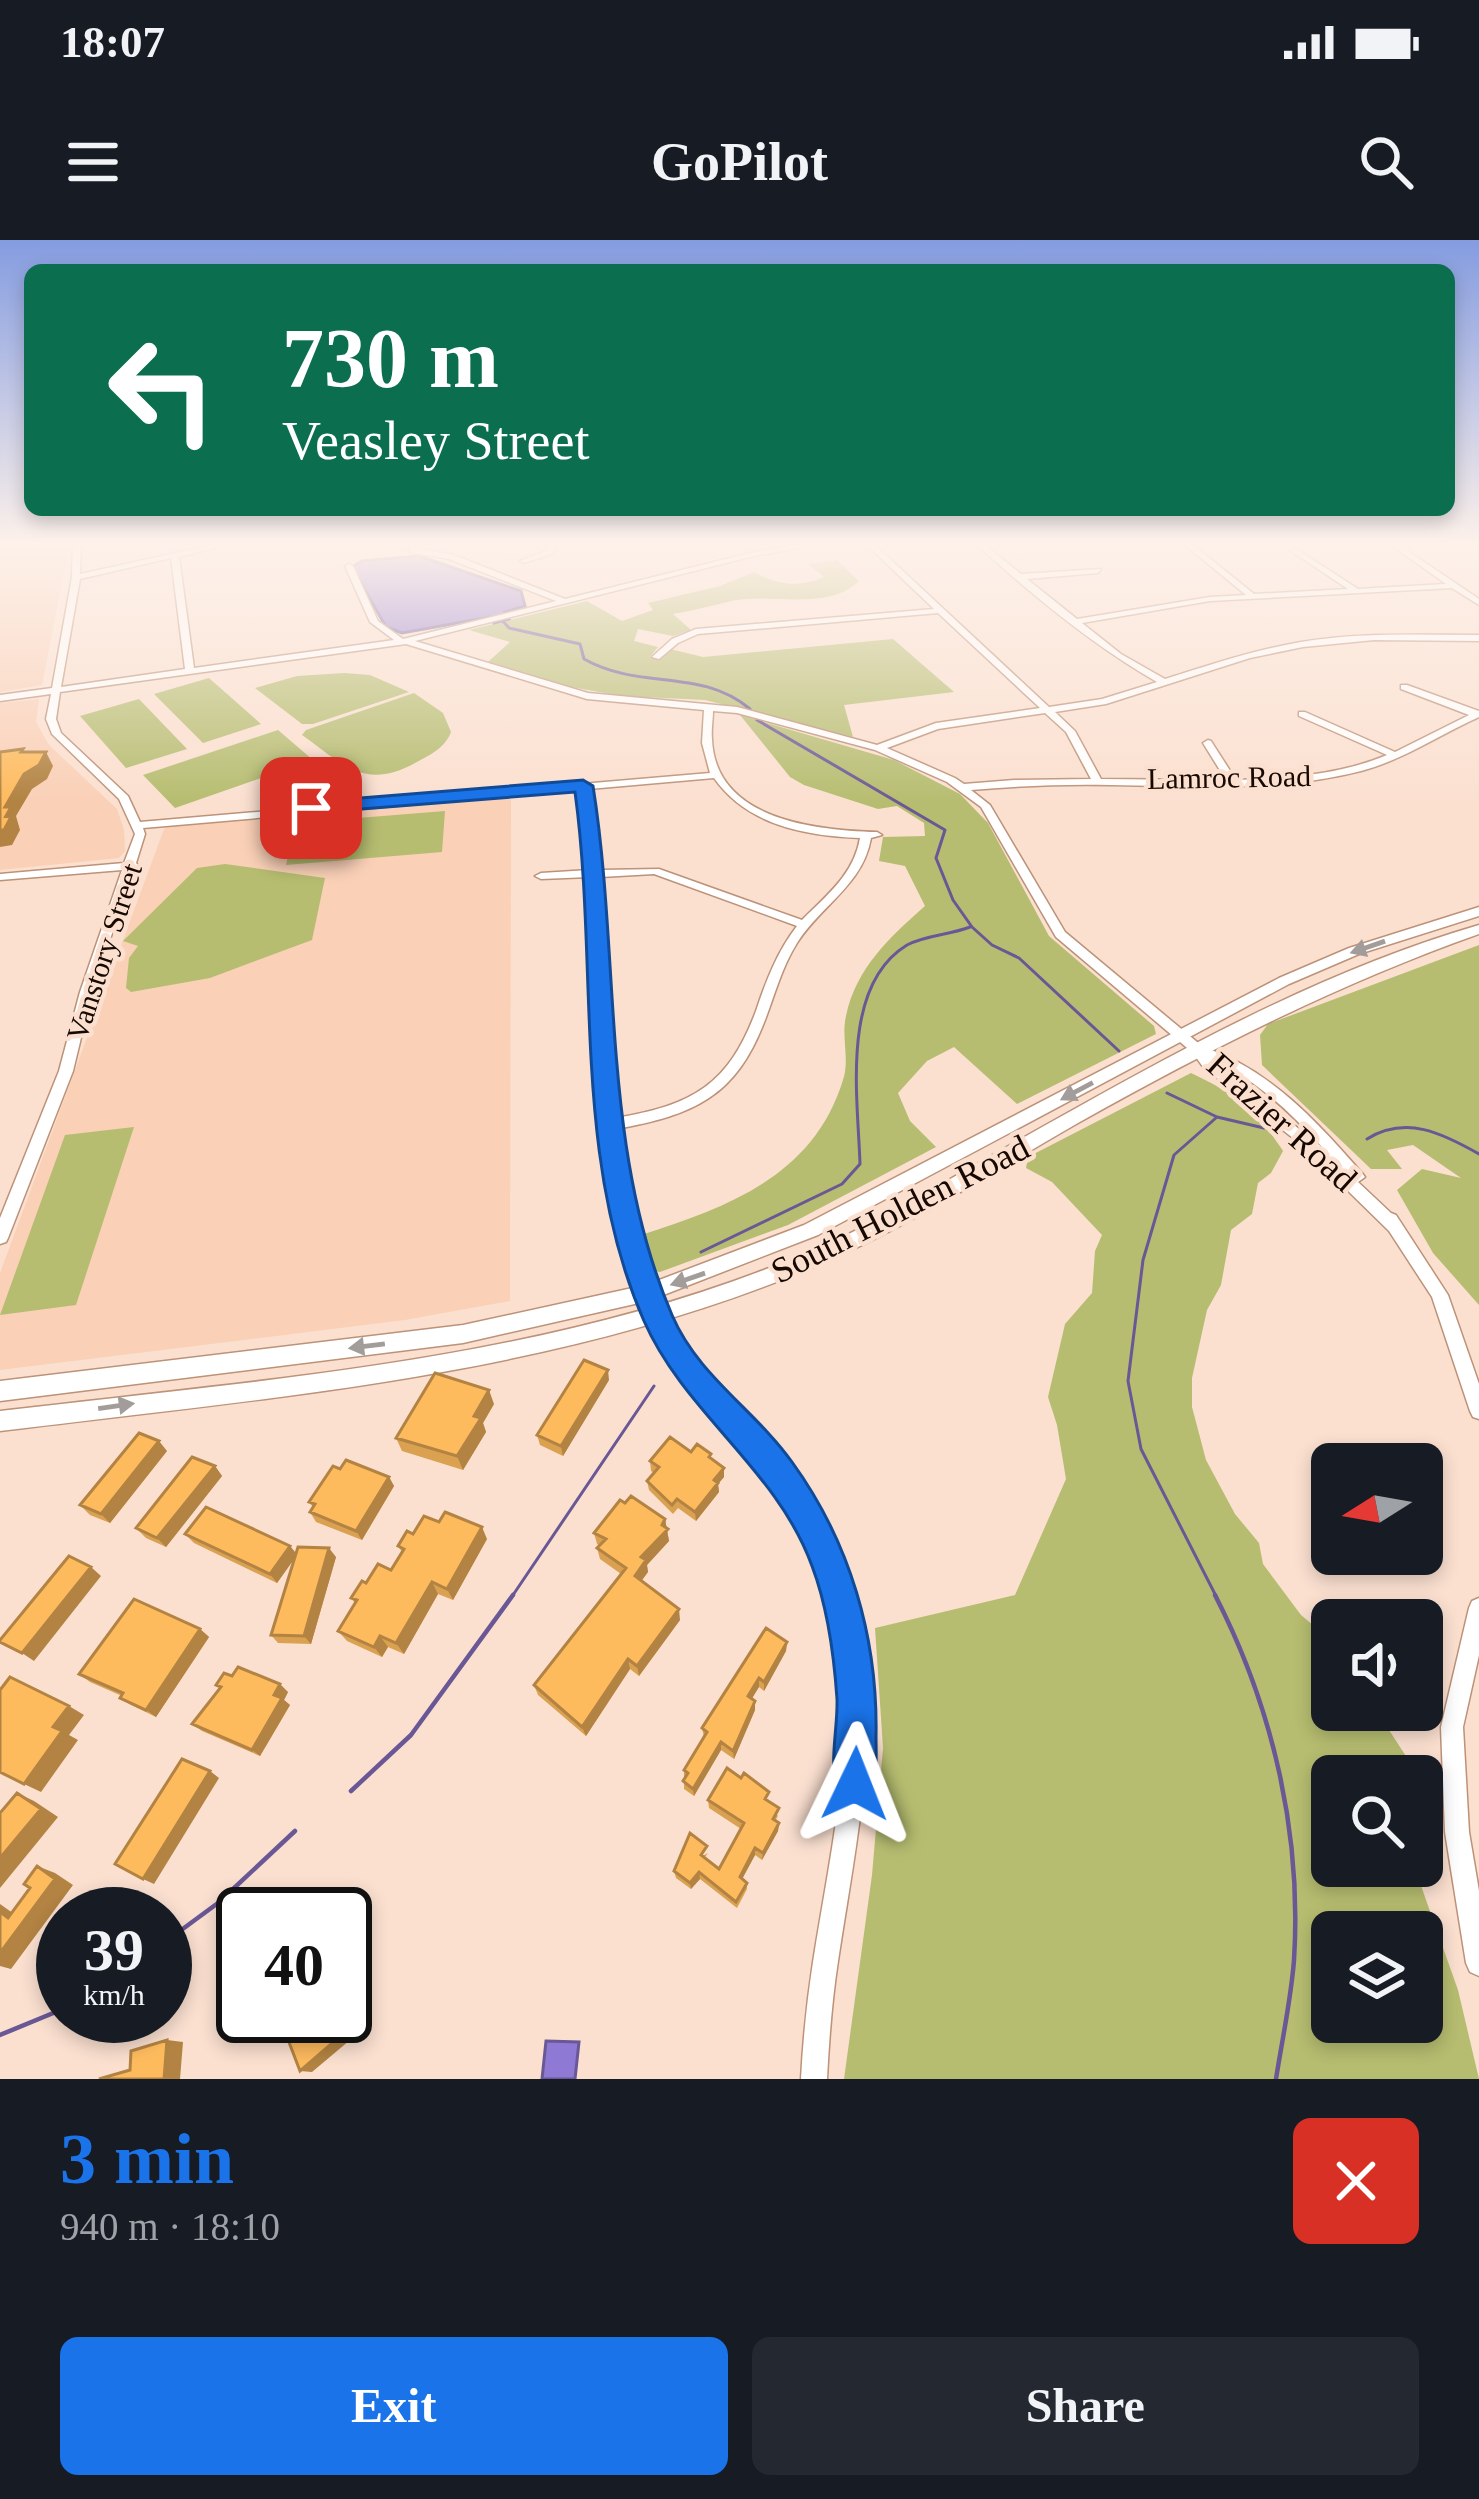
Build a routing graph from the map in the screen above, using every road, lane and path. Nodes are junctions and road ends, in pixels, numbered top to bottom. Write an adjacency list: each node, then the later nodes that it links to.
1 (65, 631): 14 (street, Vanstory Street)
2 (185, 631): 11 (street)
3 (388, 631): 9 (street)
4 (447, 631): 9 (street)
5 (709, 631): 10 (street)
6 (959, 631): 17 (street)
7 (1086, 631): 12 (street)
8 (1479, 638): 12 (street)
9 (404, 641): 11 (street); 16 (street)
10 (656, 657)
11 (190, 672): 14 (street)
12 (1165, 683): 17 (street)
13 (1404, 687): 19 (street)
14 (53, 691): 15 (street); 28 (street, Vanstory Street)
15 (0, 698)
16 (710, 706): 21 (street); 23 (street)
17 (1051, 712): 21 (street); 24 (street)
18 (1302, 714): 22 (street)
19 (1478, 715): 22 (street, Lamroc Road)
20 (1208, 743): 25 (street)
21 (878, 748): 27 (street)
22 (1396, 756): 25 (street, Lamroc Road)
23 (717, 775): 26 (street); 34 (street)
24 (1096, 779): 25 (street, Lamroc Road); 27 (street, Lamroc Road)
25 (1232, 781)
26 (583, 786): 28 (street); 30 (street)
27 (966, 787): 36 (street, Frazier Road)
28 (136, 825): 29 (street, Vanstory Street)
29 (133, 866): 32 (street); 39 (street, Vanstory Street)
30 (596, 871): 31 (street); 34 (street); 38 (street)
31 (541, 876)
32 (0, 878)
33 (1479, 911): 36 (main road, South Holden Road, one-way to 36)
34 (804, 925): 38 (street)
35 (1479, 929): 37 (main road, South Holden Road)
36 (1180, 1037): 37 (street, Frazier Road); 40 (main road, South Holden Road, one-way to 40)
37 (1198, 1050): 41 (main road, South Holden Road); 43 (street, Frazier Road)
38 (607, 1125): 40 (street)
39 (0, 1238)
40 (648, 1293): 41 (street); 42 (main road, South Holden Road, one-way to 42)
41 (658, 1318): 44 (main road, South Holden Road, one-way to 41); 47 (street)
42 (0, 1391)
43 (1479, 1411)
44 (0, 1421)
45 (1479, 1608): 46 (street)
46 (1479, 1963)
47 (814, 2079)

